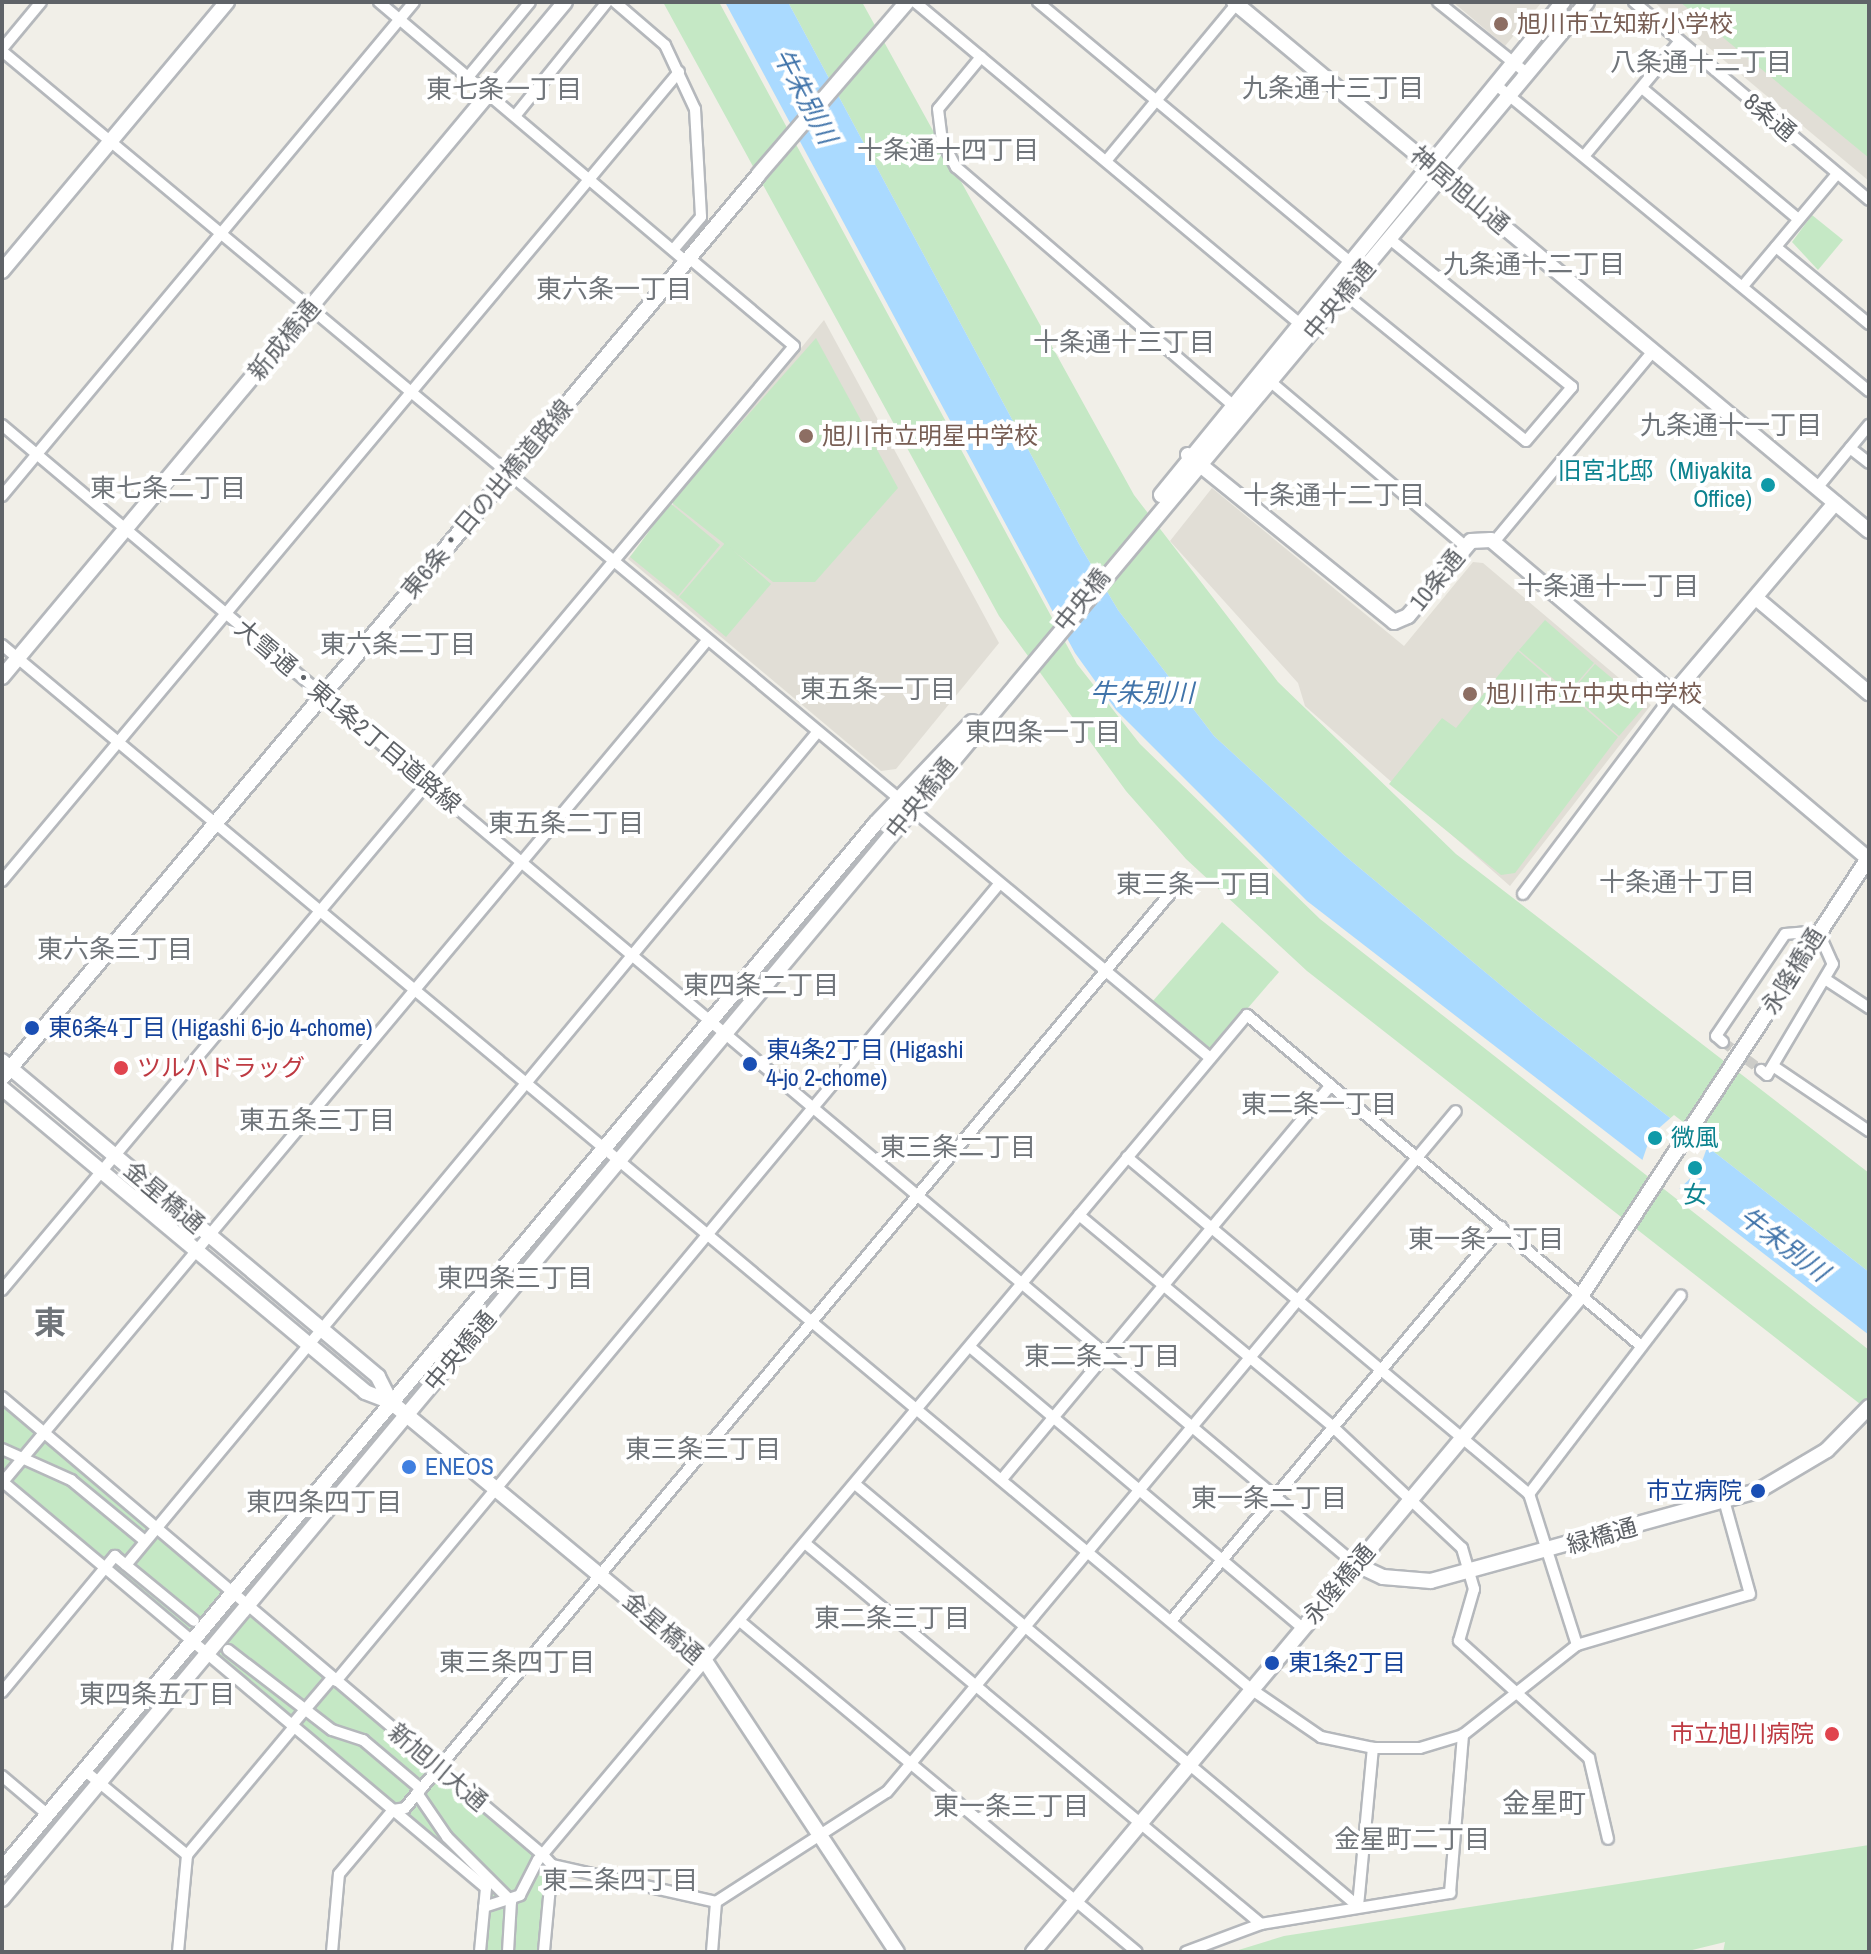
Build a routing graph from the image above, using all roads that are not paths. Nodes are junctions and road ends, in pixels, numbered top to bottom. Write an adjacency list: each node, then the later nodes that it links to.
1 (41, 2): 19 (street)
2 (227, 2): 31 (street)
3 (379, 2): 17 (street)
4 (414, 2): 17 (street)
5 (530, 2): 24 (street)
6 (565, 2): 28 (street, 新成橋通)
7 (607, 2): 30 (street)
8 (615, 2): 22 (street)
9 (915, 2): 20 (street)
10 (1038, 2): 29 (street)
11 (1438, 2): 21 (street)
12 (1563, 2): 21 (street, 中央橋通)
13 (1587, 2): 23 (street, 中央橋通)
14 (1634, 2): 18 (street, 8条通)
15 (1236, 3): 29 (street); 34 (street, 神居旭山通)
16 (903, 7): 44 (street, 東6条・日の出橋道路線)
17 (399, 19): 24 (street); 40 (street)
18 (1680, 41): 26 (street); 35 (street, 8条通)
19 (2, 50): 31 (street)
20 (981, 57): 33 (street); 58 (street)
21 (1513, 63): 23 (street); 25 (street, 中央橋通)
22 (679, 72): 37 (street); 43 (street)
23 (1528, 74): 27 (street, 中央橋通)
24 (468, 77): 28 (street)
25 (1495, 84): 27 (street); 34 (street, 中央橋通)
26 (1642, 88): 32 (street); 39 (street)
27 (1510, 94): 32 (street); 36 (street, 中央橋通)
28 (490, 96): 30 (street); 50 (street, 新成橋通)
29 (1157, 101): 33 (street); 45 (street)
30 (515, 116): 37 (street)
31 (111, 142): 40 (street); 46 (street)
32 (1585, 155): 48 (street)
33 (1106, 161): 51 (street)
34 (1429, 164): 36 (street, 神居旭山通); 45 (street, 中央橋通)
35 (1837, 174): 38 (street, 8条通); 39 (street)
36 (1443, 176): 41 (street, 中央橋通); 53 (street, 神居旭山通)
37 (589, 179): 43 (street); 56 (street)
38 (1869, 200)
39 (1798, 219): 42 (street)
40 (222, 234): 50 (street); 63 (street)
41 (1390, 239): 47 (street, 中央橋通); 49 (street)
42 (1776, 247): 48 (street); 52 (street)
43 (673, 250): 44 (street)
44 (687, 259): 66 (street, 東6条・日の出橋道路線); 75 (street)
45 (1349, 261): 47 (street); 51 (street, 中央橋通)
46 (2, 271)
47 (1363, 272): 49 (street, 中央橋通)
48 (1743, 286): 57 (street)
49 (1345, 294): 55 (street, 中央橋通)
50 (311, 308): 56 (street); 70 (street, 新成橋通)
51 (1298, 322): 54 (street, 中央橋通)
52 (1869, 324)
53 (1653, 351): 67 (street, 神居旭山通); 73 (street)
54 (1258, 371): 55 (street); 58 (street, 中央橋通)
55 (1271, 381): 59 (street, 中央橋通); 74 (street)
56 (411, 391): 66 (street); 77 (street)
57 (1869, 391)
58 (1230, 404): 59 (street); 64 (street, 中央橋通)
59 (1243, 415): 64 (street, 中央橋通)
60 (2, 425): 63 (street, 大雪通・東1条2丁目道路線)
61 (1869, 425): 62 (street)
62 (1850, 448): 65 (street); 67 (street)
63 (37, 453): 68 (street); 70 (street, 大雪通・東1条2丁目道路線)
64 (1193, 460): 72 (street, 中央橋通); 74 (street, 10条通)
65 (1869, 463)
66 (507, 475): 75 (street); 85 (street, 東6条・日の出橋道路線)
67 (1817, 488): 69 (street, 神居旭山通)
68 (2, 496)
69 (1835, 503): 71 (street, 神居旭山通); 76 (street)
70 (125, 531): 77 (street, 大雪通・東1条2丁目道路線); 80 (street, 新成橋通)
71 (1869, 531)
72 (1130, 541): 81 (street, 中央橋)
73 (1494, 542): 74 (street, 10条通); 83 (street, 10条通)
74 (1465, 546)
75 (610, 562): 78 (street); 88 (street)
76 (1756, 598): 83 (street); 84 (street)
77 (225, 613): 85 (street, 大雪通・東1条2丁目道路線); 87 (street)
78 (706, 642): 86 (street); 93 (street)
79 (2, 645): 80 (street)
80 (18, 658): 82 (street, 新成橋通); 87 (street)
81 (1034, 659): 89 (street, 中央橋通); 90 (street, 中央橋通)
82 (2, 677)
83 (1674, 693): 92 (street, 10条通); 97 (street)
84 (1869, 693)
85 (323, 695): 88 (street, 大雪通・東1条2丁目道路線); 91 (street, 東6条・日の出橋道路線)
86 (816, 734): 89 (street); 100 (street)
87 (118, 742): 91 (street); 94 (street)
88 (426, 782): 93 (street, 大雪通・東1条2丁目道路線); 98 (street)
89 (897, 798): 90 (street); 105 (street, 中央橋通)
90 (911, 810): 95 (street); 106 (street, 中央橋通)
91 (216, 823): 98 (street); 110 (street, 東6条・日の出橋道路線)
92 (1869, 858): 99 (street, 永隆橋通)
93 (522, 862): 100 (street, 大雪通・東1条2丁目道路線); 103 (street)
94 (2, 881)
95 (999, 884): 101 (street); 115 (street)
96 (1173, 890): 101 (street)
97 (1523, 894)
98 (319, 913): 103 (street); 119 (street)
99 (1818, 931): 102 (street); 107 (street); 135 (street, 永隆橋通)
100 (633, 954): 105 (street, 大雪通・東1条2丁目道路線); 112 (street)
101 (1105, 971): 108 (street); 124 (street)
102 (1825, 979): 104 (street); 109 (street)
103 (415, 989): 112 (street); 129 (street)
104 (1869, 1008)
105 (711, 1019): 106 (street, 大雪通・東1条2丁目道路線); 118 (street, 中央橋通)
106 (726, 1032): 115 (street, 大雪通・東1条2丁目道路線); 122 (street, 中央橋通)
107 (1723, 1042)
108 (1210, 1058): 113 (street); 120 (street)
109 (1773, 1066): 111 (street); 117 (street)
110 (5, 1069): 119 (street, 金星橋通)
111 (1761, 1070)
112 (526, 1083): 118 (street); 138 (street)
113 (1331, 1085): 121 (street); 127 (street)
114 (2, 1088): 123 (street, 金星橋通)
115 (815, 1106): 124 (street, 大雪通・東1条2丁目道路線); 128 (street)
116 (1456, 1111): 121 (street)
117 (1869, 1131)
118 (604, 1148): 122 (street); 146 (street, 中央橋通)
119 (115, 1156): 123 (street); 129 (street, 金星橋通)
120 (1127, 1157): 125 (street); 127 (street)
121 (1417, 1157): 126 (street); 136 (street)
122 (619, 1161): 128 (street); 149 (street, 中央橋通)
123 (101, 1172): 130 (street, 金星橋通); 133 (street)
124 (918, 1193): 131 (street, 大雪通・東1条2丁目道路線); 137 (street)
125 (1079, 1215): 131 (street); 132 (street)
126 (1501, 1227): 135 (street); 144 (street)
127 (1211, 1229): 132 (street); 136 (street)
128 (707, 1234): 137 (street); 161 (street)
129 (209, 1235): 130 (street); 138 (street, 金星橋通)
130 (196, 1251): 139 (street, 金星橋通); 153 (street)
131 (1025, 1281): 141 (street); 142 (street, 大雪通・東1条2丁目道路線)
132 (1164, 1286): 142 (street); 143 (street)
133 (2, 1290)
134 (1681, 1295): 140 (street)
135 (1581, 1296): 140 (street); 154 (street, 永隆橋通)
136 (1297, 1299): 143 (street); 144 (street)
137 (812, 1321): 148 (street); 176 (street)
138 (321, 1329): 139 (street); 146 (street, 金星橋通)
139 (308, 1345): 146 (street, 金星橋通); 166 (street)
140 (1641, 1346): 163 (street)
141 (970, 1347): 148 (street); 150 (street)
142 (1110, 1352): 150 (street); 151 (street, 大雪通・東1条2丁目道路線)
143 (1247, 1356): 151 (street); 152 (street)
144 (1381, 1369): 152 (street); 154 (street)
145 (2, 1397): 153 (street, 新旭川大通)
146 (391, 1402): 149 (street, 金星橋通); 177 (street, 中央橋通)
147 (1869, 1407): 165 (street, 緑橋通)
148 (917, 1409): 157 (street); 159 (street)
149 (406, 1415): 161 (street, 金星橋通); 178 (street, 中央橋通)
150 (1052, 1418): 157 (street); 160 (street)
151 (1193, 1422): 160 (street); 162 (street, 大雪通・東1条2丁目道路線)
152 (1333, 1427): 162 (street); 164 (street)
153 (44, 1433): 156 (street); 166 (street, 新旭川大通)
154 (1464, 1437): 163 (street); 164 (street, 永隆橋通)
155 (2, 1449): 156 (street)
156 (23, 1459): 158 (street); 167 (street)
157 (1002, 1479): 169 (street)
158 (2, 1483): 174 (street)
159 (855, 1484): 168 (street); 182 (street)
160 (1137, 1487): 169 (street); 171 (street)
161 (496, 1489): 176 (street, 金星橋通); 189 (street)
162 (1277, 1493): 171 (street); 172 (street, 大雪通・東1条2丁目道路線)
163 (1529, 1494): 170 (street)
164 (1413, 1498): 172 (street, 永隆橋通); 175 (street)
165 (1724, 1500): 170 (street, 緑橋通); 185 (street)
166 (154, 1530): 167 (street); 177 (street, 新旭川大通)
167 (145, 1541): 173 (street)
168 (806, 1544): 181 (street); 190 (street)
169 (1085, 1551): 180 (street); 182 (street)
170 (1548, 1552): 175 (street, 緑橋通); 185 (street)
171 (1223, 1559): 180 (street); 183 (street)
172 (1355, 1564): 175 (street, 緑橋通); 183 (street, 永隆橋通)
173 (126, 1565): 174 (street); 179 (street)
174 (105, 1568): 184 (street); 192 (street)
175 (1472, 1574): 193 (street)
176 (600, 1576): 188 (street, 金星橋通); 200 (street)
177 (231, 1594): 178 (street, 新旭川大通); 184 (street, 中央橋通)
178 (246, 1606): 187 (street, 中央橋通); 189 (street, 新旭川大通)
179 (194, 1621)
180 (1171, 1621): 191 (street)
181 (741, 1622): 188 (street); 198 (street)
182 (1025, 1626): 190 (street); 199 (street)
183 (1302, 1628): 191 (street, 永隆橋通)
184 (192, 1641): 187 (street); 201 (street, 中央橋通)
185 (1577, 1645): 193 (street)
186 (228, 1650): 194 (street, 新旭川大通)
187 (207, 1654): 195 (street); 203 (street, 中央橋通)
188 (707, 1664): 208 (street, 金星橋通); 211 (street)
189 (334, 1680): 194 (street); 200 (street, 新旭川大通)
190 (976, 1684): 198 (street); 207 (street)
191 (1251, 1689): 197 (street); 199 (street, 永隆橋通)
192 (2, 1692)
193 (1516, 1693): 196 (street); 209 (street)
194 (306, 1709): 195 (street); 204 (street, 新旭川大通)
195 (293, 1726): 205 (street); 210 (street)
196 (1463, 1735): 197 (street); 218 (street)
197 (1373, 1748): 218 (street)
198 (912, 1763): 208 (street); 215 (street)
199 (1188, 1765): 207 (street, 永隆橋通); 218 (street)
200 (439, 1767): 204 (street); 211 (street, 新旭川大通)
201 (84, 1770): 203 (street); 206 (street, 中央橋通)
202 (2, 1776): 206 (street)
203 (99, 1783): 210 (street); 214 (street, 中央橋通)
204 (419, 1791): 205 (street); 216 (street, 新旭川大通)
205 (393, 1810): 219 (street); 222 (street)
206 (47, 1814): 213 (street, 中央橋通)
207 (1138, 1825): 215 (street, 永隆橋通); 220 (street)
208 (820, 1834): 217 (street); 227 (street, 金星橋通)
209 (1608, 1839)
210 (187, 1855): 221 (street)
211 (543, 1855): 212 (street, 新旭川大通); 216 (street)
212 (552, 1865): 217 (street); 225 (street)
213 (2, 1869)
214 (2, 1899)
215 (1076, 1900): 228 (street, 永隆橋通); 229 (street)
216 (511, 1901): 219 (street); 224 (street)
217 (716, 1902): 226 (street)
218 (1358, 1906): 220 (street)
219 (484, 1907): 223 (street)
220 (1261, 1924): 230 (street)
221 (178, 1952)
222 (332, 1952)
223 (480, 1952)
224 (508, 1952)
225 (544, 1952)
226 (712, 1952)
227 (897, 1952)
228 (1033, 1952)
229 (1137, 1952)
230 (1186, 1952)

